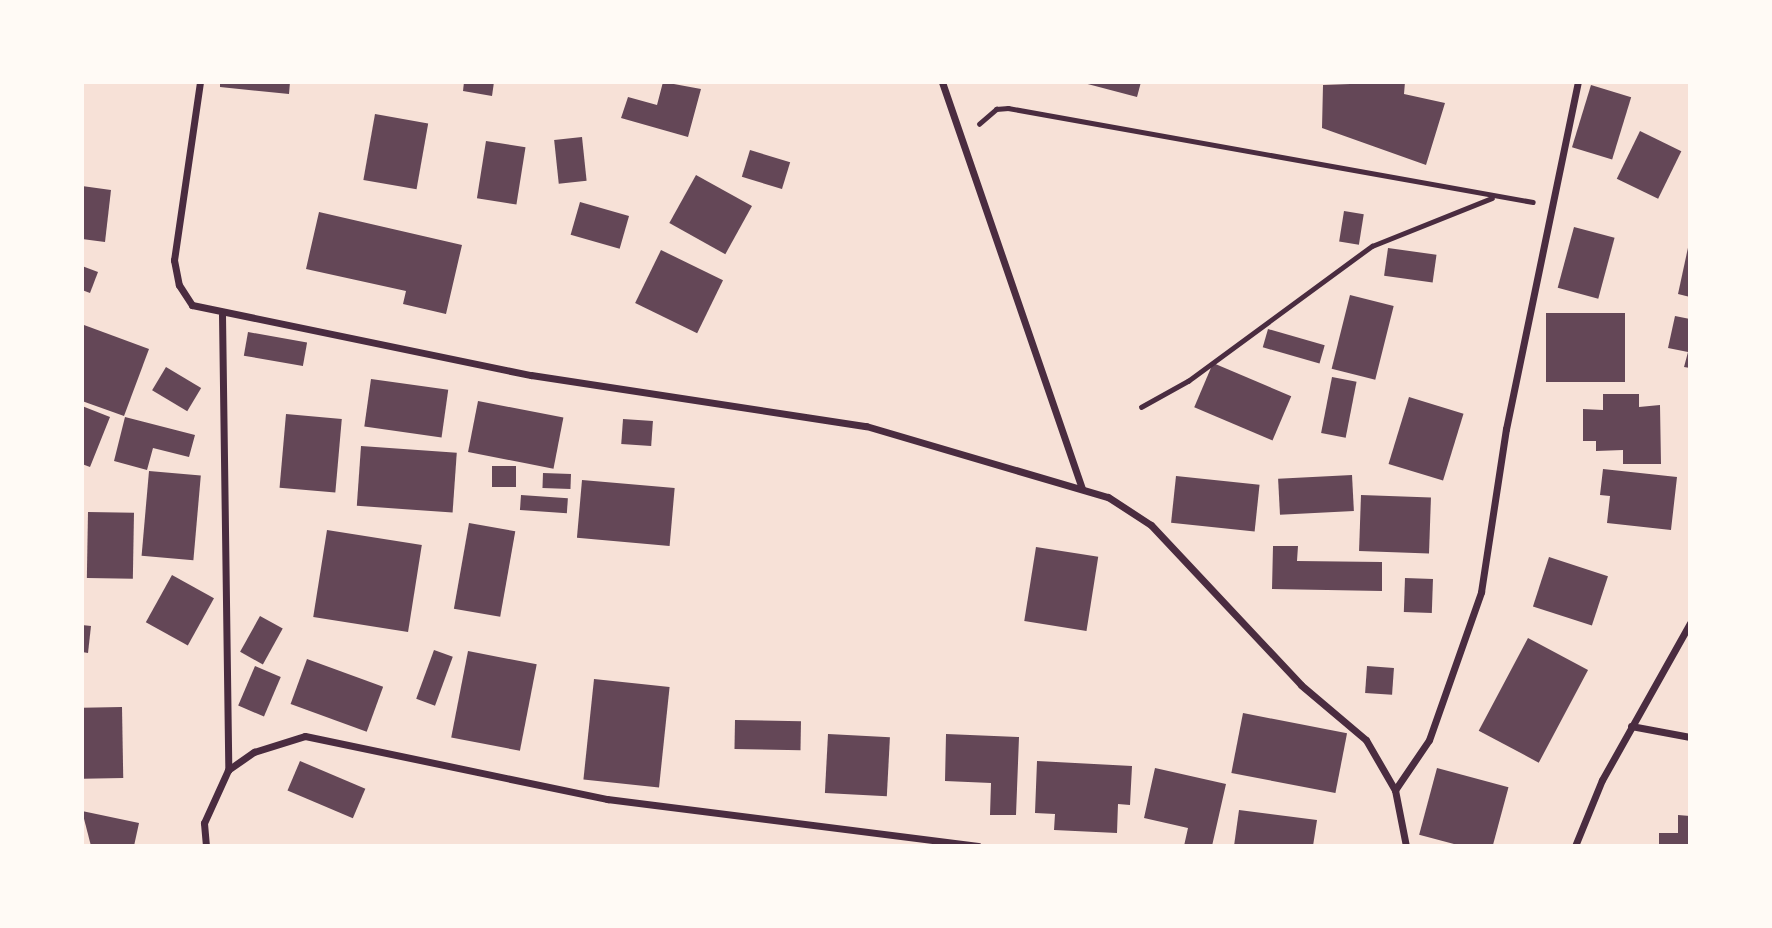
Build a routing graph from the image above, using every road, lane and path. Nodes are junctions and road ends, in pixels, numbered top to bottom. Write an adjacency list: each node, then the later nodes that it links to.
1 (200, 82): 7 (street)
2 (942, 82): 4 (street)
3 (1578, 82): 6 (street)
4 (963, 138): 5 (path); 9 (street)
5 (1493, 198): 6 (path); 8 (path)
6 (1557, 204): 14 (street)
7 (222, 315): 9 (street); 13 (street)
8 (1141, 407)
9 (1082, 488): 14 (street)
10 (1690, 623): 11 (street)
11 (1631, 726): 12 (street); 18 (street)
12 (1690, 737)
13 (228, 770): 15 (street); 16 (street)
14 (1395, 790): 17 (street)
15 (206, 846)
16 (978, 846)
17 (1406, 846)
18 (1575, 846)

